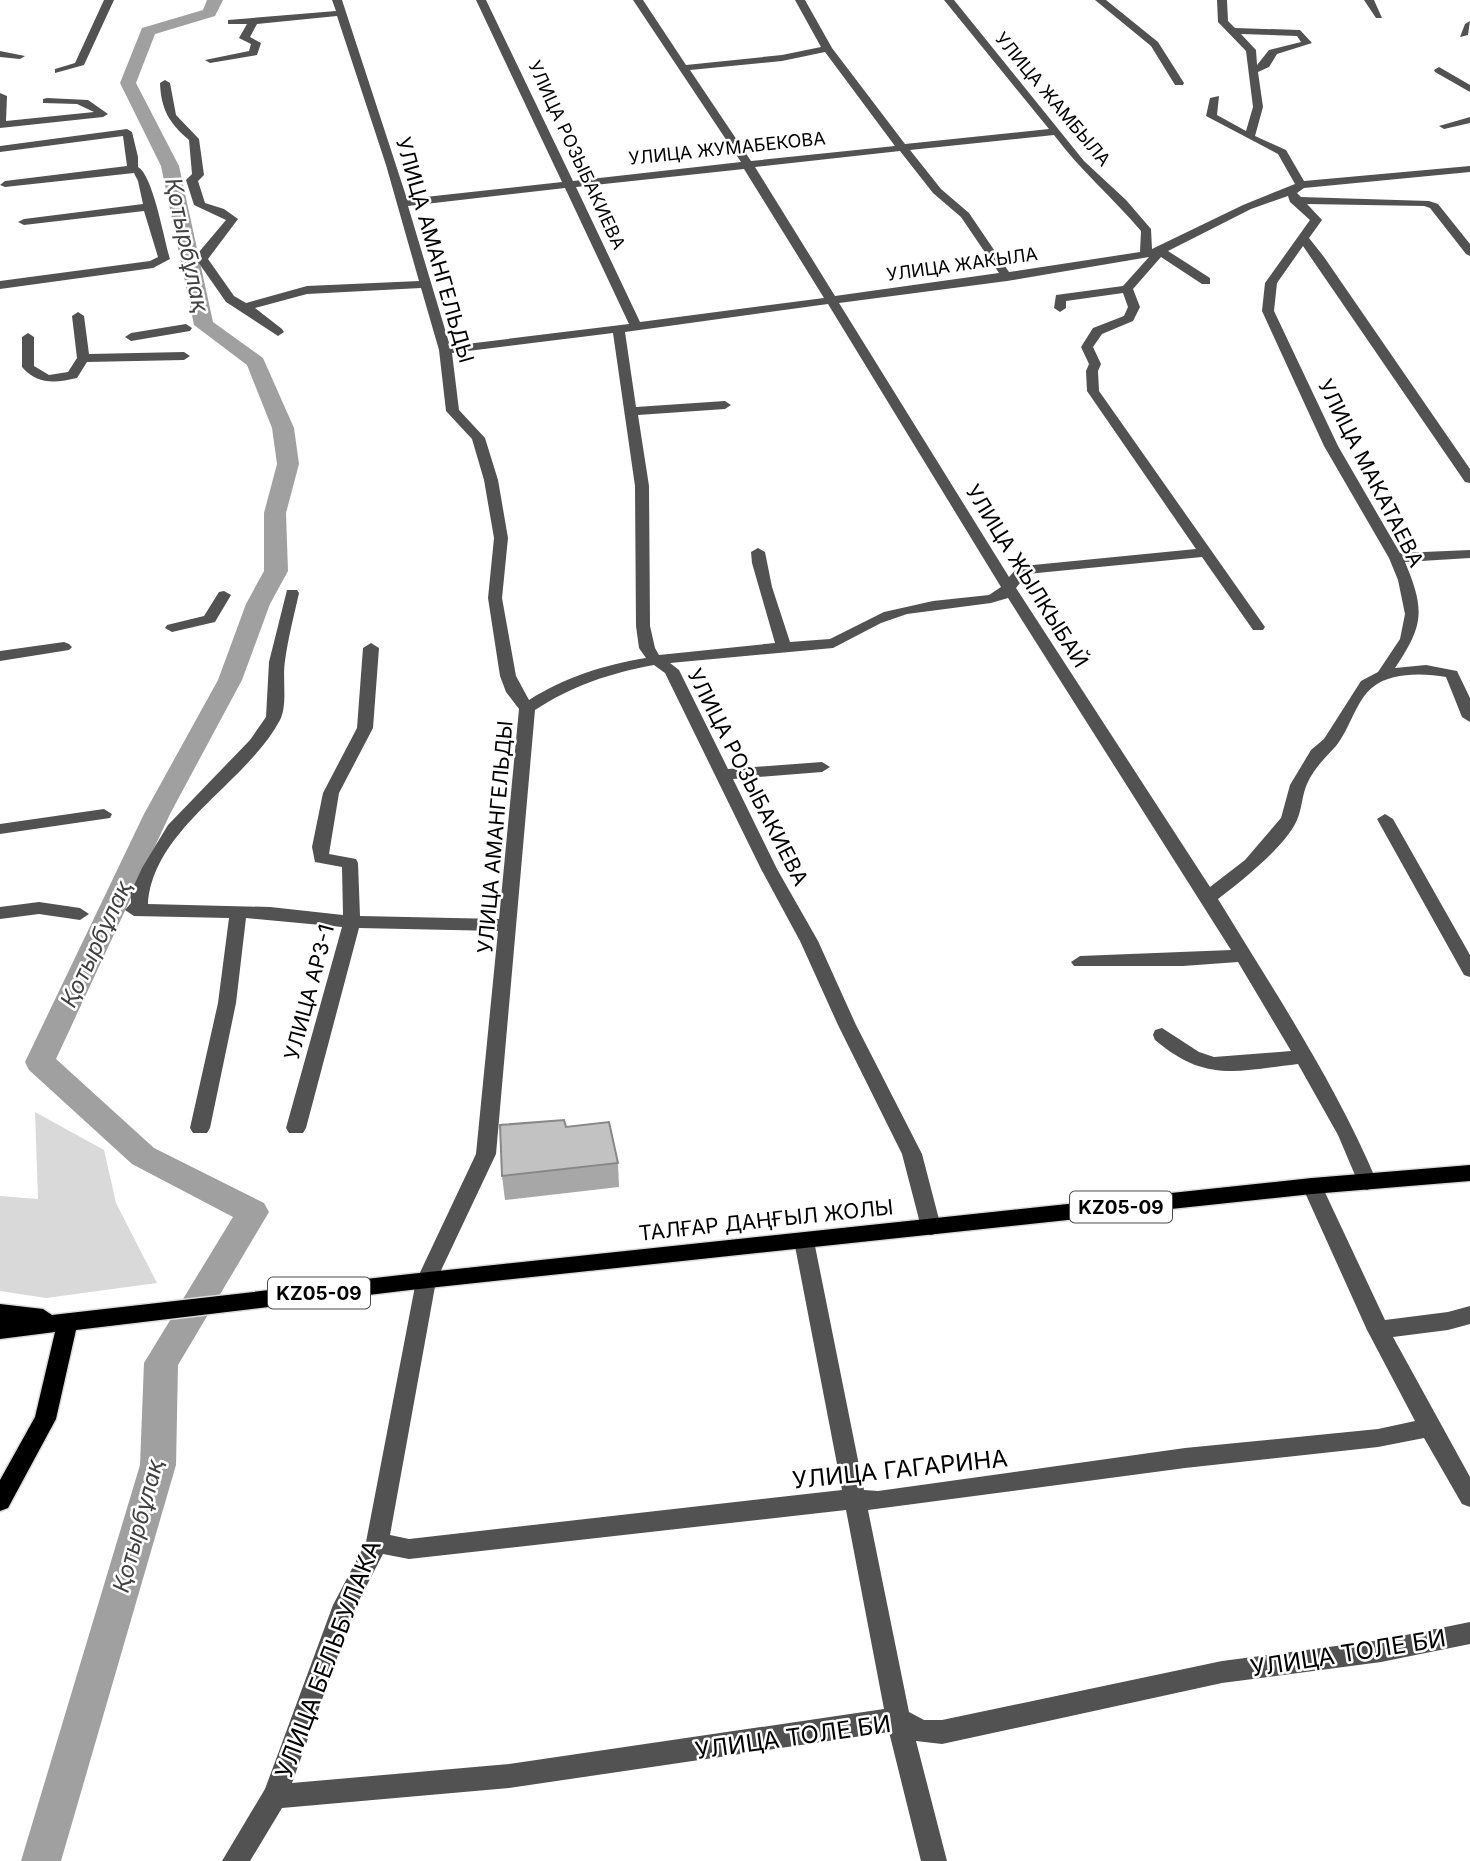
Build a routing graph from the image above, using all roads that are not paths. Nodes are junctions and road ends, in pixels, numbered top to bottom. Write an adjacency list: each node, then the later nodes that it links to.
1 (108, 0): 21 (street)
2 (481, 0): 40 (street, УЛИЦА РОЗЫБАКИЕВА)
3 (638, 0): 20 (street, УЛИЦА ЖЫЛКЫБАЙ)
4 (800, 0): 16 (street)
5 (949, 0): 33 (street, УЛИЦА ЖАМБЫЛА)
6 (1100, 0): 25 (street)
7 (1222, 0): 14 (street)
8 (1369, 0): 10 (street)
9 (339, 6): 11 (street); 43 (street, УЛИЦА АМАНГЕЛЬДЫ)
10 (1379, 16)
11 (254, 20): 12 (street); 19 (street)
12 (232, 22)
13 (1470, 24): 15 (street)
14 (1231, 31): 22 (street); 22 (street)
15 (1463, 35)
16 (827, 49): 20 (street); 35 (street)
17 (0, 54): 18 (street)
18 (20, 56)
19 (210, 60)
20 (682, 68): 37 (street, УЛИЦА ЖЫЛКЫБАЙ)
21 (59, 71)
22 (1253, 71): 34 (street)
23 (1439, 71): 26 (street)
24 (165, 83): 56 (street)
25 (1179, 83)
26 (1470, 89)
27 (2, 96): 31 (street)
28 (1215, 98): 34 (street)
29 (47, 101): 31 (street)
30 (1470, 120): 32 (street)
31 (0, 125)
32 (1444, 126)
33 (1057, 131): 35 (street, УЛИЦА ЖУМАБЕКОВА); 49 (street, УЛИЦА ЖАМБЫЛА)
34 (1249, 137): 42 (street)
35 (901, 147): 37 (street, УЛИЦА ЖУМАБЕКОВА); 50 (street)
36 (0, 149): 38 (street)
37 (747, 164): 40 (street, УЛИЦА ЖУМАБЕКОВА); 55 (street, УЛИЦА ЖЫЛКЫБАЙ)
38 (132, 169): 41 (street); 44 (street)
39 (1470, 169): 42 (street, УЛИЦА ЖАКЫЛА)
40 (567, 183): 43 (street, УЛИЦА ЖУМАБЕКОВА); 59 (street, УЛИЦА РОЗЫБАКИЕВА)
41 (5, 184)
42 (1295, 192): 46 (street, УЛИЦА МАКАТАЕВА); 47 (street, УЛИЦА ЖАКЫЛА); 48 (street)
43 (401, 203): 52 (street, УЛИЦА АМАНГЕЛЬДЫ)
44 (149, 207): 45 (street); 53 (street)
45 (24, 222)
46 (1303, 239): 70 (street); 74 (street, УЛИЦА МАКАТАЕВА)
47 (1160, 251): 49 (street, УЛИЦА ЖАКЫЛА); 51 (street); 54 (street)
48 (1470, 252)
49 (1146, 254): 50 (street, УЛИЦА ЖАКЫЛА)
50 (1007, 277): 55 (street, УЛИЦА ЖАКЫЛА)
51 (1206, 281)
52 (426, 284): 56 (street); 65 (street, УЛИЦА АМАНГЕЛЬДЫ)
53 (0, 285)
54 (1127, 289): 57 (street); 72 (street)
55 (827, 298): 59 (street, УЛИЦА ЖАКЫЛА); 75 (street, УЛИЦА ЖЫЛКЫБАЙ)
56 (245, 307): 62 (street)
57 (1060, 308)
58 (78, 316): 67 (street)
59 (636, 326): 61 (street, УЛИЦА ЖАКЫЛА)
60 (186, 328): 64 (street)
61 (618, 328): 65 (street, УЛИЦА ЖАКЫЛА); 69 (street, УЛИЦА РОЗЫБАКИЕВА)
62 (278, 332)
63 (28, 337): 67 (street)
64 (131, 337)
65 (445, 350): 88 (street, УЛИЦА АМАНГЕЛЬДЫ)
66 (184, 356): 67 (street)
67 (83, 358)
68 (726, 405): 69 (street)
69 (632, 411): 86 (street, УЛИЦА РОЗЫБАКИЕВА)
70 (1470, 479)
71 (758, 552): 84 (street)
72 (1207, 552): 76 (street); 80 (street)
73 (1470, 554): 74 (street)
74 (1396, 558): 87 (street, УЛИЦА МАКАТАЕВА)
75 (992, 561): 76 (street); 77 (street, УЛИЦА ЖЫЛКЫБАЙ)
76 (1023, 569): 77 (street)
77 (1008, 587): 84 (street); 95 (street, УЛИЦА ЖЫЛКЫБАЙ)
78 (292, 593): 96 (street)
79 (224, 595): 81 (street)
80 (1258, 627)
81 (172, 628)
82 (64, 647): 85 (street)
83 (371, 648): 99 (street, УЛИЦА АРЗ-1)
84 (784, 648): 86 (street)
85 (0, 656)
86 (654, 659): 88 (street); 91 (street, УЛИЦА РОЗЫБАКИЕВА)
87 (1383, 676): 89 (street); 95 (street, УЛИЦА МАКАТАЕВА)
88 (527, 708): 100 (street, УЛИЦА АМАНГЕЛЬДЫ)
89 (1470, 717)
90 (822, 767): 91 (street)
91 (723, 775): 111 (street, УЛИЦА РОЗЫБАКИЕВА)
92 (104, 814): 94 (street)
93 (1385, 819): 103 (street)
94 (0, 829)
95 (1208, 898): 101 (street, УЛИЦА ЖЫЛКЫБАЙ)
96 (238, 912): 99 (street); 106 (street)
97 (0, 913): 98 (street)
98 (80, 914)
99 (352, 922): 100 (street); 107 (street, УЛИЦА АРЗ-1)
100 (508, 925): 113 (street, УЛИЦА АМАНГЕЛЬДЫ)
101 (1243, 955): 102 (street); 105 (street, УЛИЦА ЖЫЛКЫБАЙ)
102 (1080, 962)
103 (1470, 971)
104 (1162, 1035): 105 (street)
105 (1303, 1056): 109 (street, УЛИЦА ЖЫЛКЫБАЙ)
106 (200, 1128)
107 (296, 1128)
108 (1470, 1173): 109 (main road, ТАЛҒАР ДАҢҒЫЛ ЖОЛЫ / KZ05-09)
109 (1367, 1182): 110 (main road, ТАЛҒАР ДАҢҒЫЛ ЖОЛЫ / KZ05-09)
110 (1312, 1186): 111 (main road, ТАЛҒАР ДАҢҒЫЛ ЖОЛЫ / KZ05-09); 118 (street)
111 (931, 1227): 112 (main road, ТАЛҒАР ДАҢҒЫЛ ЖОЛЫ / KZ05-09)
112 (804, 1241): 113 (main road, ТАЛҒАР ДАҢҒЫЛ ЖОЛЫ / KZ05-09); 121 (street)
113 (426, 1281): 116 (main road, ТАЛҒАР ДАҢҒЫЛ ЖОЛЫ / KZ05-09); 123 (street, УЛИЦА БЕЛЬБУЛАКА)
114 (0, 1313): 116 (main road, ТАЛҒАР ДАҢҒЫЛ ЖОЛЫ / KZ05-09)
115 (1470, 1315): 118 (street)
116 (68, 1321): 117 (main road, ТАЛҒАР ДАҢҒЫЛ ЖОЛЫ / KZ05-09); 122 (main road)
117 (0, 1330)
118 (1377, 1330): 119 (street)
119 (1428, 1428): 120 (street); 121 (street, УЛИЦА ГАГАРИНА)
120 (1470, 1497)
121 (853, 1499): 123 (street, УЛИЦА ГАГАРИНА); 125 (street)
122 (0, 1501)
123 (377, 1543): 126 (street, УЛИЦА БЕЛЬБУЛАКА)
124 (1470, 1633): 125 (street, УЛИЦА ТОЛЕ БИ)
125 (898, 1719): 126 (street, УЛИЦА ТОЛЕ БИ); 128 (street)
126 (275, 1796): 127 (street, УЛИЦА БЕЛЬБУЛАКА)
127 (235, 1861)
128 (934, 1861)

